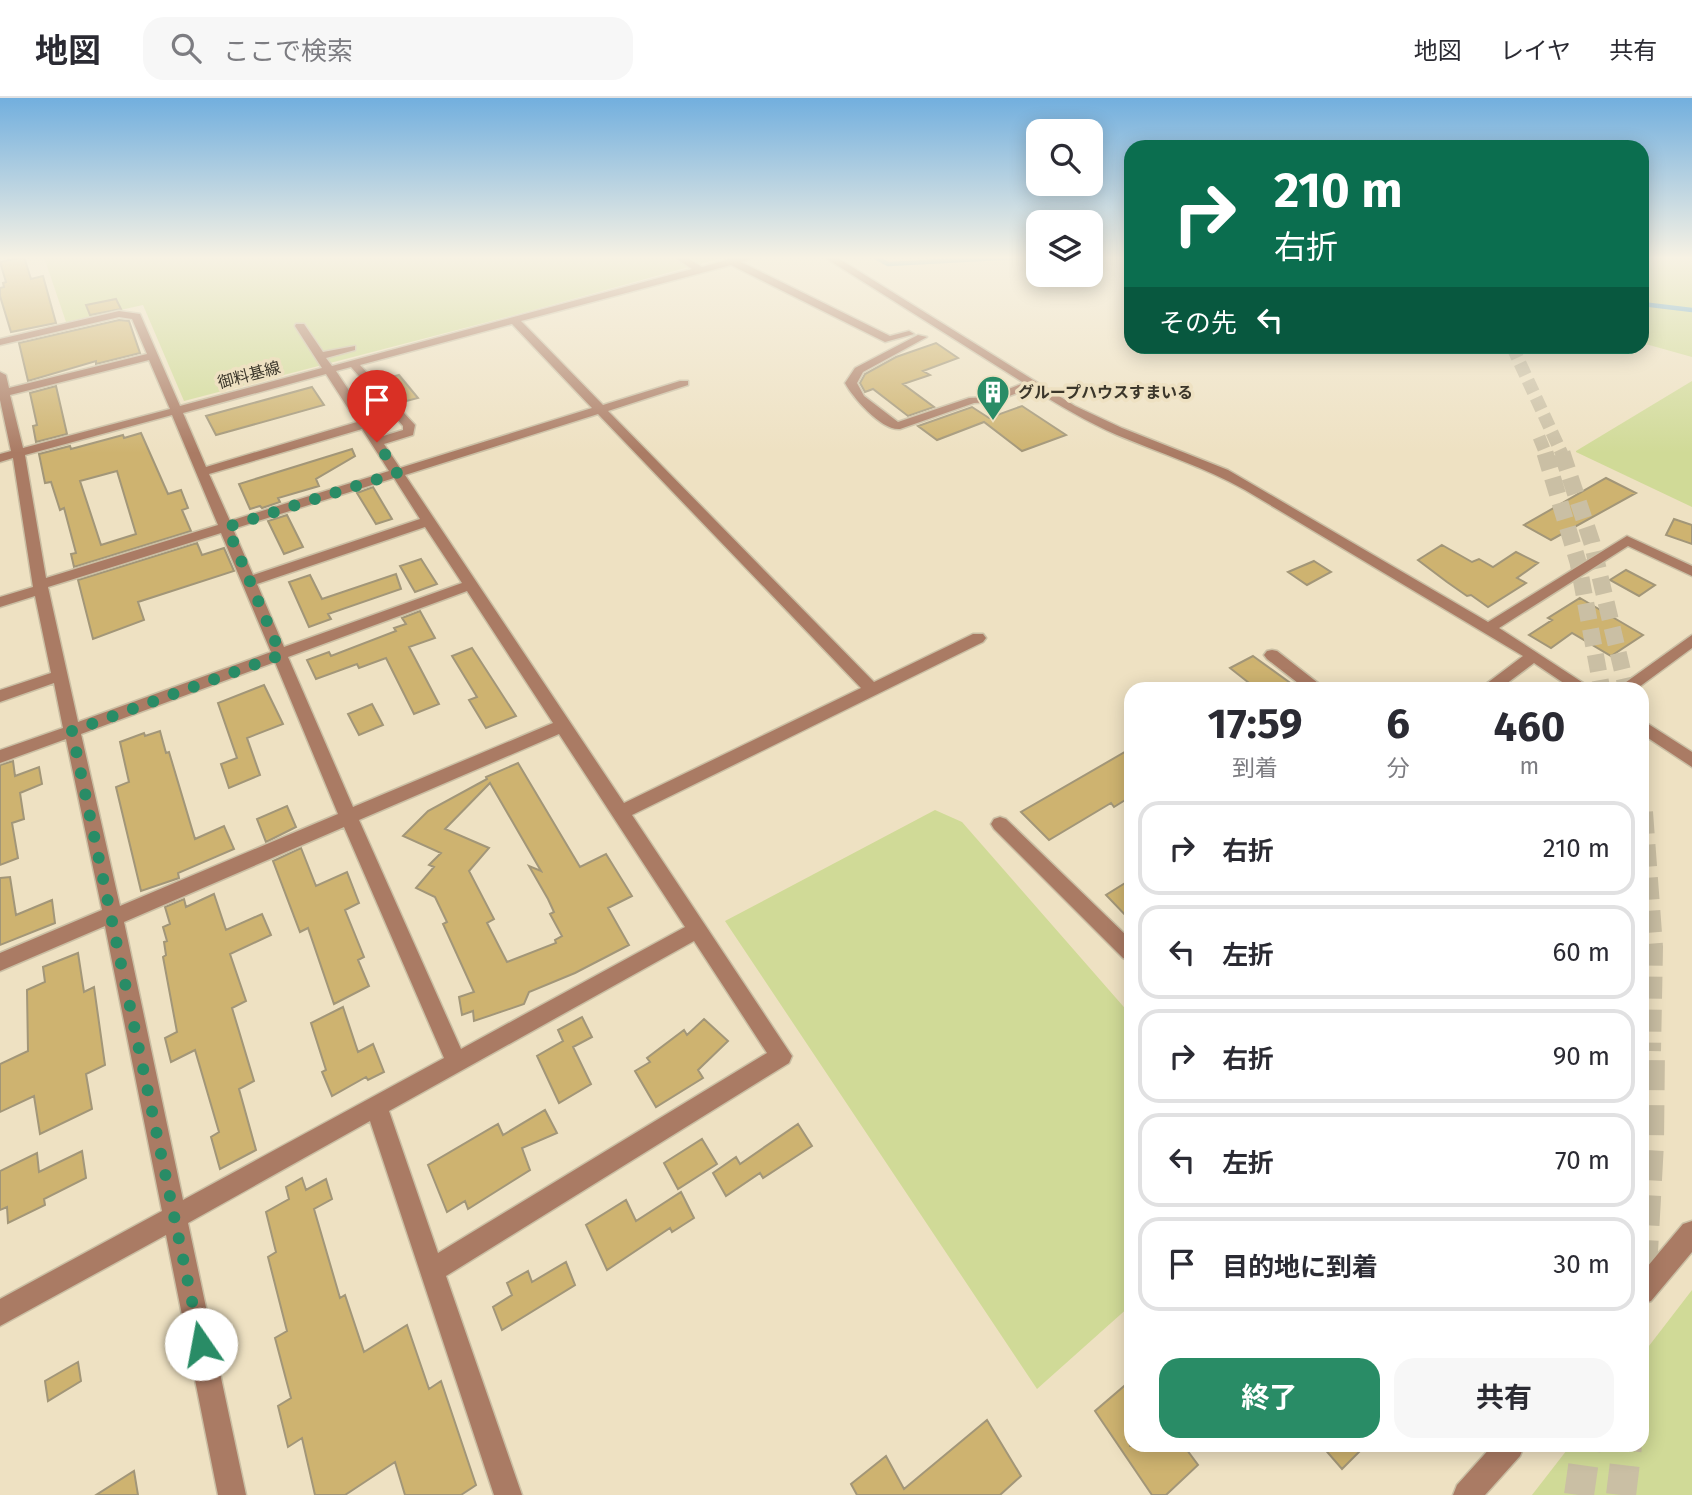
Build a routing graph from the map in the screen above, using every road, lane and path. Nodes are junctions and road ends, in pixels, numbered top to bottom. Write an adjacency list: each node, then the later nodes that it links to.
1 (91, 322): 10 (street)
2 (137, 322): 12 (street)
3 (506, 322): 14 (street, 御料基線)
4 (516, 322): 20 (street)
5 (853, 322): 9 (street)
6 (932, 322): 8 (street)
7 (300, 326): 13 (street)
8 (944, 330): 9 (street); 18 (street)
9 (922, 337): 18 (street)
10 (0, 342)
11 (351, 348): 13 (street)
12 (154, 356): 19 (street); 21 (street)
13 (320, 356): 15 (street)
14 (353, 363): 15 (street, 御料基線); 23 (street)
15 (329, 370): 21 (street, 御料基線); 22 (street)
16 (0, 375): 19 (street)
17 (684, 383): 20 (street)
18 (1031, 384): 35 (street)
19 (2, 394): 24 (street)
20 (600, 409): 27 (street); 46 (street)
21 (177, 410): 24 (street, 御料基線); 26 (street)
22 (362, 420): 23 (street); 26 (street)
23 (377, 442): 27 (street)
24 (18, 453): 25 (street, 御料基線); 33 (street)
25 (0, 458)
26 (201, 467): 29 (street)
27 (397, 473): 28 (street); 29 (street)
28 (429, 521): 31 (street); 32 (street)
29 (227, 527): 31 (street); 33 (street)
30 (1692, 572): 35 (street)
31 (250, 581): 38 (street)
32 (471, 585): 38 (street); 48 (street)
33 (41, 587): 34 (street); 41 (street)
34 (0, 602)
35 (1489, 628): 40 (street)
36 (978, 638): 46 (street)
37 (1692, 640): 45 (street)
38 (281, 655): 49 (street); 54 (street)
39 (1272, 655): 42 (street)
40 (1534, 656): 43 (street); 44 (street)
41 (61, 675): 47 (street); 49 (street)
42 (1308, 682)
43 (1497, 682)
44 (1574, 682)
45 (1634, 682)
46 (872, 690): 53 (street)
47 (0, 696)
48 (564, 725): 53 (street); 54 (street)
49 (72, 731): 51 (street); 56 (street)
50 (1649, 731): 52 (street)
51 (0, 757)
52 (1692, 761)
53 (621, 812): 57 (street)
54 (349, 818): 56 (street); 60 (street)
55 (1000, 824): 58 (street)
56 (112, 916): 59 (street); 62 (street)
57 (697, 930): 60 (street); 64 (street)
58 (1124, 946)
59 (0, 962)
60 (456, 1062): 61 (street)
61 (376, 1105): 62 (street); 64 (street)
62 (174, 1218): 66 (street); 68 (street)
63 (1692, 1233): 65 (street)
64 (433, 1270): 69 (street)
65 (1649, 1284)
66 (0, 1313)
67 (1505, 1452): 70 (street)
68 (232, 1495)
69 (508, 1495)
70 (1467, 1495)

